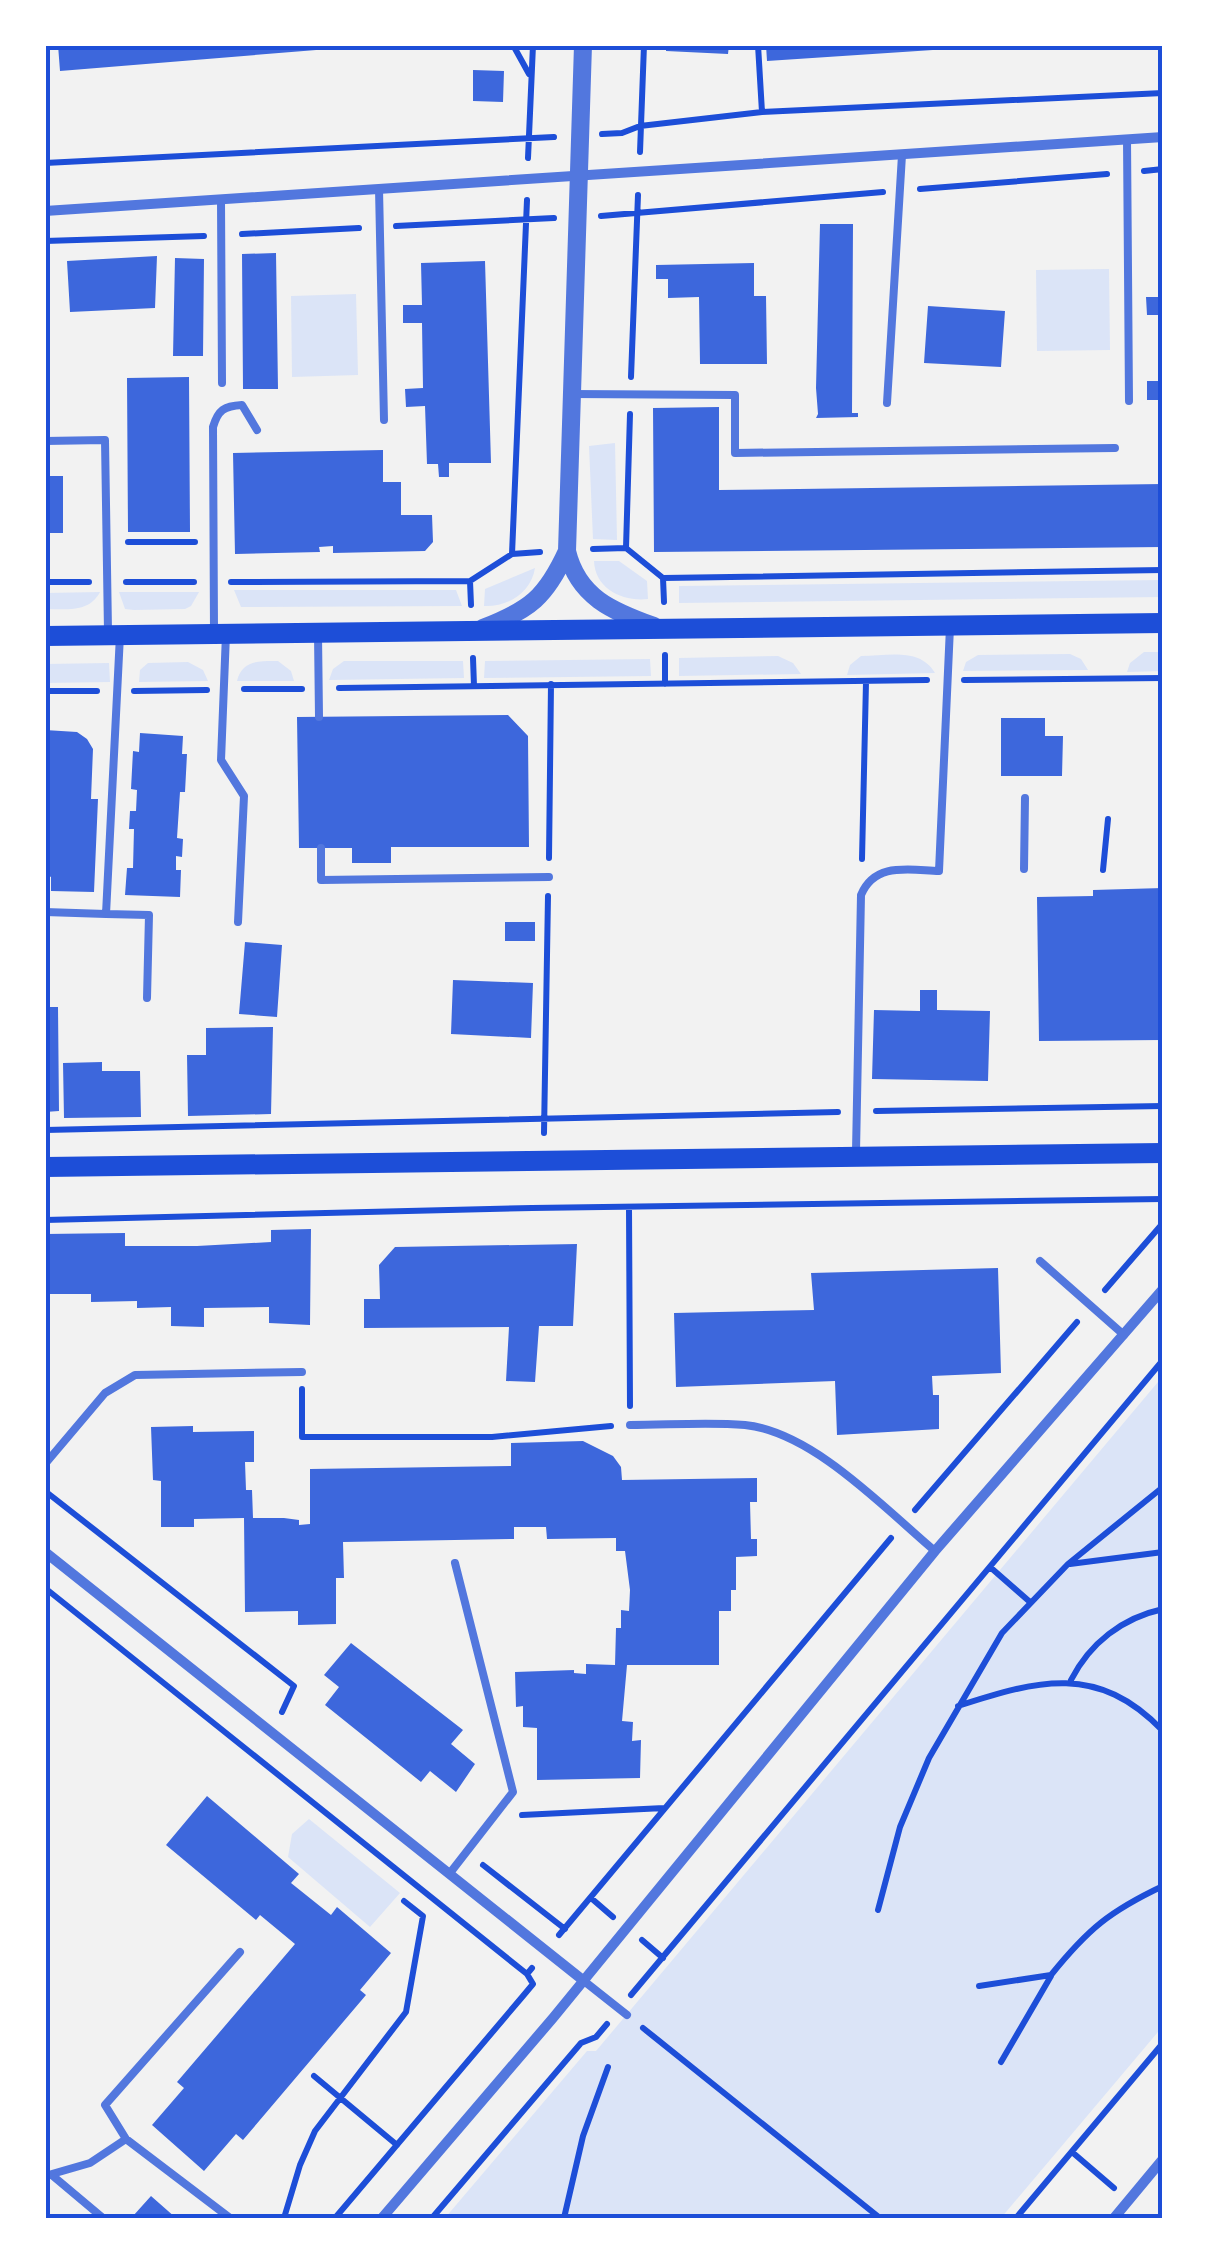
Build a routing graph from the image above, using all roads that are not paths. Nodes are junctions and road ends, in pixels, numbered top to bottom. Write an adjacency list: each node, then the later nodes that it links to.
1 (583, 45): 5 (street)
2 (1163, 137): 3 (street)
3 (1126, 139): 4 (street); 11 (lane)
4 (902, 155): 5 (street); 12 (lane)
5 (578, 176): 6 (street); 10 (street)
6 (379, 189): 7 (street); 13 (lane)
7 (221, 200): 8 (street); 9 (lane)
8 (45, 211)
9 (222, 383)
10 (572, 394): 16 (lane); 17 (street)
11 (1129, 401)
12 (887, 403)
13 (384, 420)
14 (257, 430): 23 (lane)
15 (45, 441): 25 (lane)
16 (1115, 448)
17 (566, 550): 20 (street); 21 (street)
18 (1163, 623): 19 (main road)
19 (950, 626): 20 (main road); 36 (lane)
20 (664, 629): 21 (main road)
21 (472, 632): 22 (main road)
22 (318, 634): 23 (main road); 26 (lane)
23 (220, 635): 25 (main road); 33 (lane)
24 (45, 636): 25 (main road)
25 (114, 636): 32 (lane)
26 (319, 717)
27 (1025, 798): 29 (lane)
28 (321, 848): 30 (lane)
29 (1024, 869)
30 (549, 877)
31 (45, 912): 32 (lane)
32 (106, 914): 34 (lane)
33 (238, 922)
34 (147, 998)
35 (1163, 1153): 36 (main road)
36 (856, 1157): 37 (main road)
37 (45, 1166)
38 (1040, 1261): 40 (lane)
39 (1163, 1289): 40 (street)
40 (1124, 1335): 44 (street)
41 (302, 1372): 43 (lane)
42 (630, 1425): 44 (lane)
43 (45, 1464)
44 (936, 1551): 49 (street)
45 (45, 1552): 47 (street)
46 (455, 1564): 47 (lane)
47 (450, 1873): 49 (street)
48 (240, 1952): 51 (lane)
49 (584, 1981): 50 (lane); 56 (street)
50 (623, 2012)
51 (126, 2139): 53 (lane); 55 (lane)
52 (1163, 2159): 57 (street)
53 (49, 2176): 54 (lane)
54 (103, 2218)
55 (230, 2218)
56 (382, 2218)
57 (1114, 2218)

